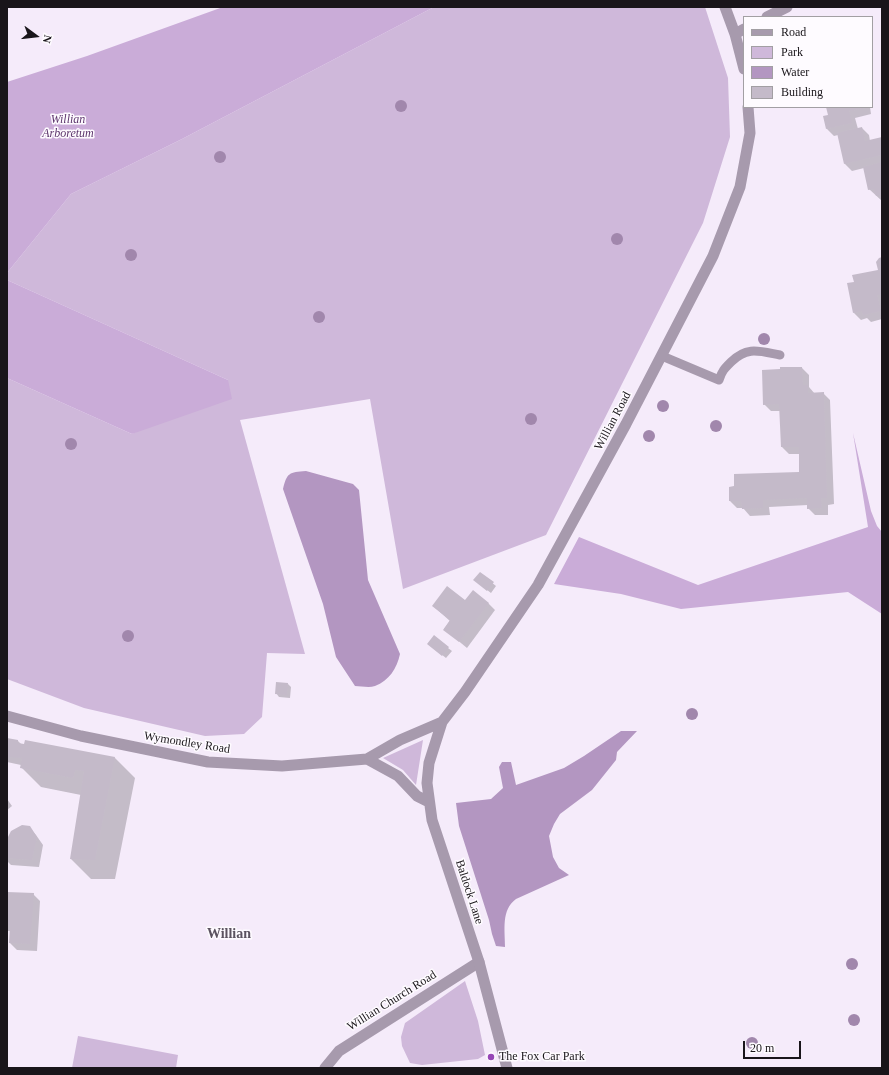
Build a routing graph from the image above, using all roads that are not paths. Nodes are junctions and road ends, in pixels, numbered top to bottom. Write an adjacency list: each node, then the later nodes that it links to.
1 (725, 7): 4 (street)
2 (787, 7): 3 (street)
3 (770, 16)
4 (739, 32): 5 (street)
5 (743, 62)
6 (748, 108): 8 (street, Willian Road)
7 (780, 354): 8 (lane)
8 (662, 356): 10 (street, Willian Road)
9 (7, 716): 11 (street, Wymondley Road)
10 (442, 722): 11 (street, Wymondley Road); 12 (street, Baldock Lane)
11 (367, 759): 12 (street)
12 (429, 802): 13 (street, Baldock Lane)
13 (479, 962): 14 (street, Willian Church Road); 15 (street, Baldock Lane)
14 (325, 1068)
15 (507, 1068)

